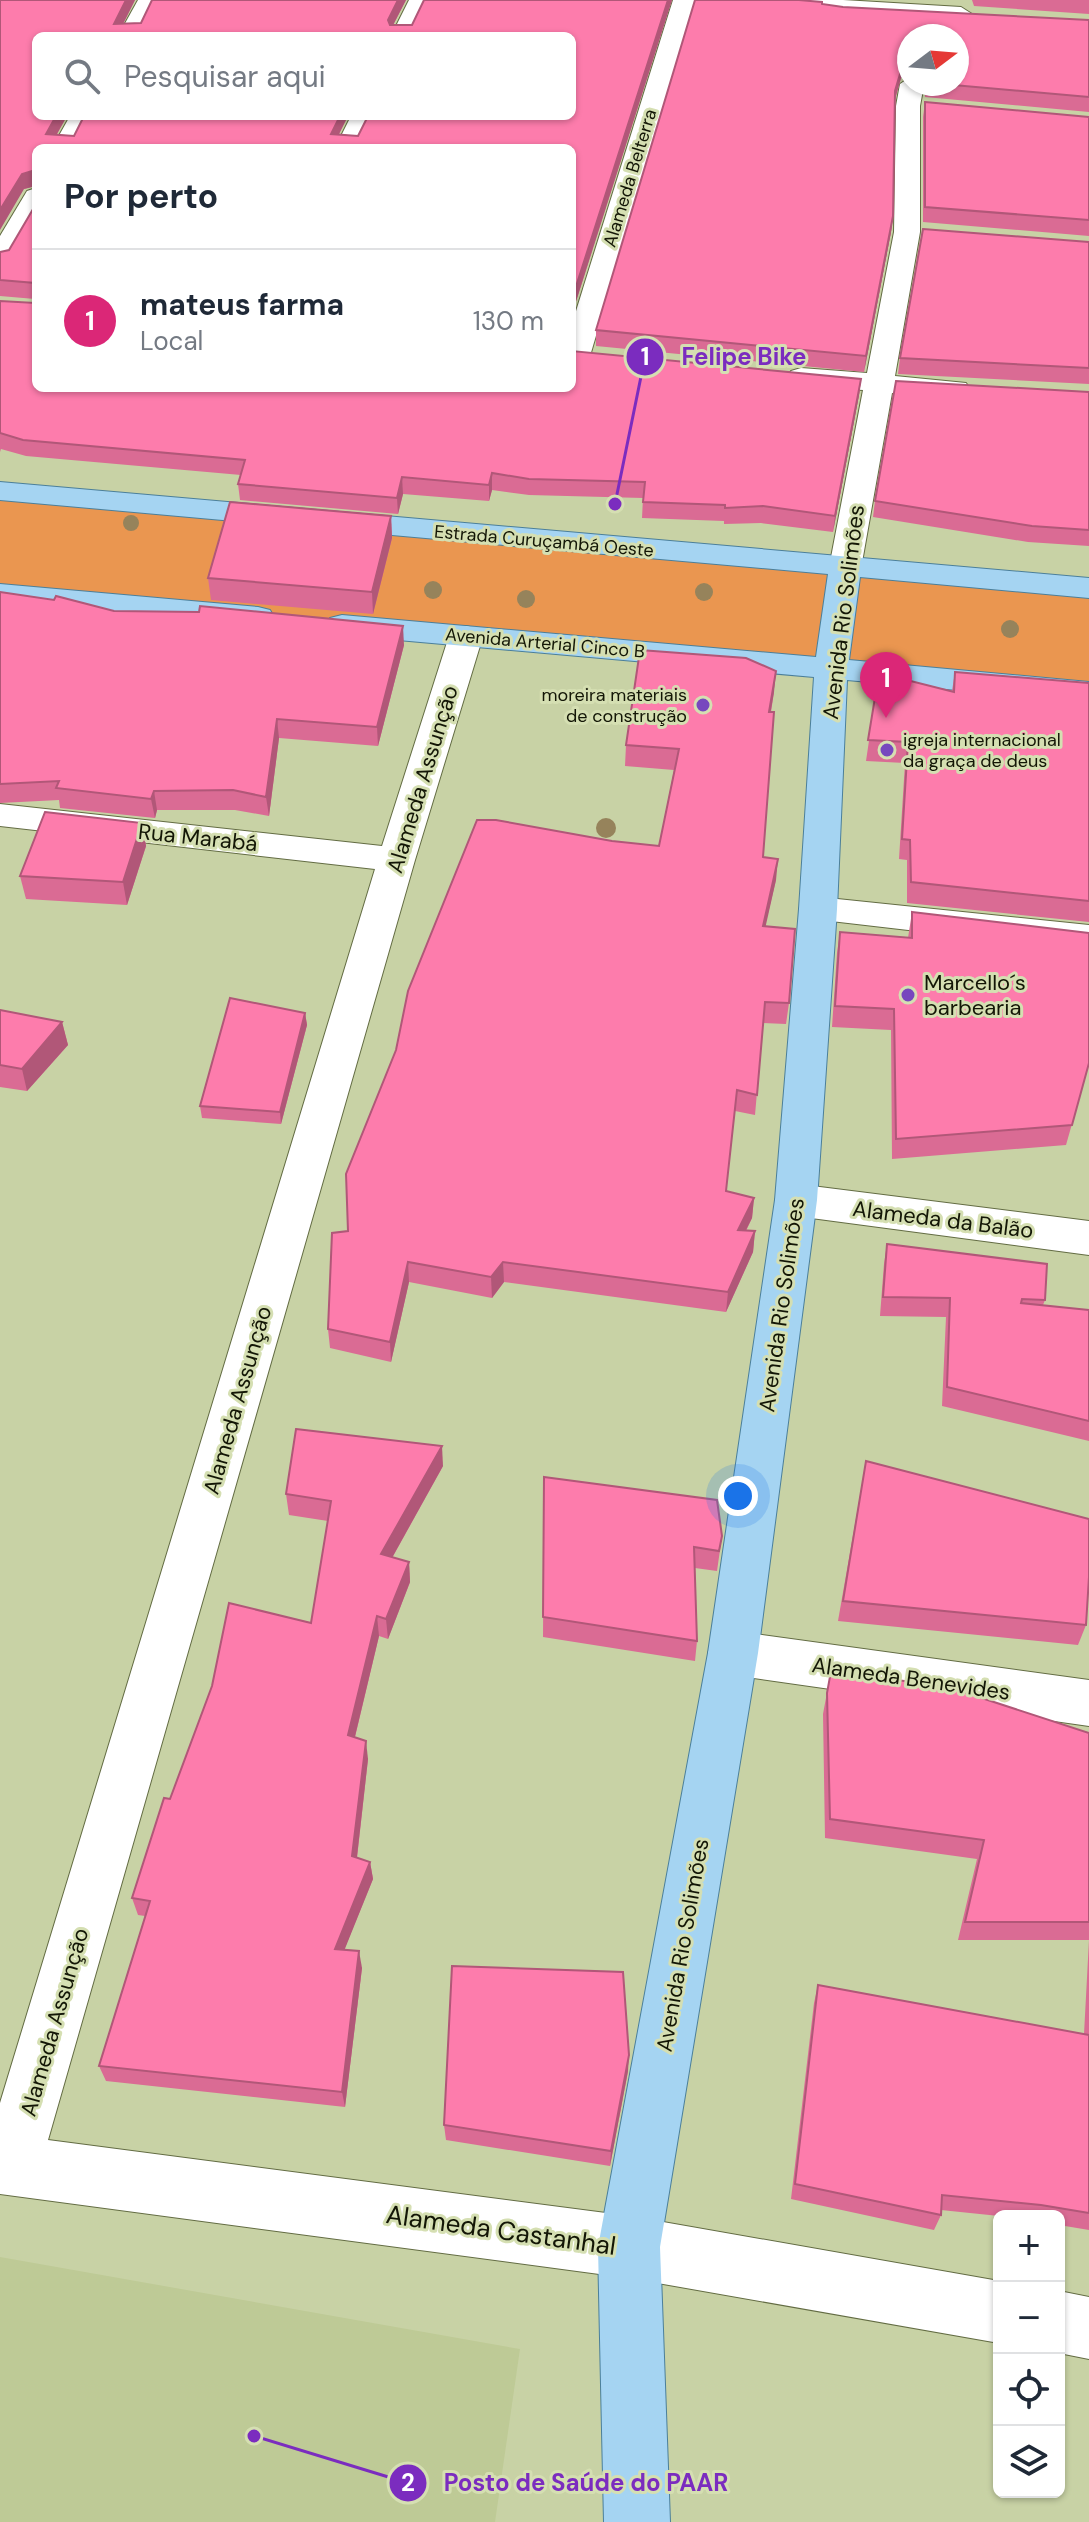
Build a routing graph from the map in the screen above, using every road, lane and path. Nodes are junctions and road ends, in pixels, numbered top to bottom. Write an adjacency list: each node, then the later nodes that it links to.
1 (149, 0): 7 (street)
2 (420, 0): 8 (street)
3 (684, 0): 18 (street, Alameda Belterra)
4 (736, 0): 5 (street)
5 (927, 6): 6 (street)
6 (985, 16)
7 (131, 32)
8 (404, 32)
9 (917, 99): 15 (street, Avenida Rio Solimões)
10 (80, 120): 12 (street)
11 (361, 120): 13 (street)
12 (66, 144)
13 (349, 144)
14 (32, 203): 17 (street)
15 (907, 232): 16 (street); 22 (street, Avenida Rio Solimões)
16 (938, 234)
17 (0, 258)
18 (576, 350)
19 (576, 356): 20 (street)
20 (608, 359)
21 (766, 374): 22 (street)
22 (877, 385): 23 (street); 25 (street, Avenida Rio Solimões)
23 (983, 390)
24 (0, 491): 25 (main road, Estrada Curuçambá Oeste)
25 (845, 568): 26 (main road, Estrada Curuçambá Oeste); 29 (main road, Avenida Rio Solimões)
26 (1089, 588)
27 (0, 594): 28 (main road, Avenida Arterial Cinco B)
28 (466, 636): 29 (main road, Avenida Arterial Cinco B); 32 (street, Alameda Assunção)
29 (831, 669): 30 (main road, Avenida Arterial Cinco B); 33 (main road, Avenida Rio Solimões)
30 (1089, 692)
31 (0, 815): 32 (street, Rua Marabá)
32 (396, 860): 39 (street, Alameda Assunção)
33 (818, 909): 34 (street); 35 (main road, Avenida Rio Solimões)
34 (1089, 938)
35 (796, 1200): 36 (street, Alameda da Balão); 37 (main road, Avenida Rio Solimões)
36 (1089, 1238)
37 (733, 1653): 38 (street, Alameda Benevides); 40 (main road, Avenida Rio Solimões)
38 (1089, 1703)
39 (6, 2165): 40 (street, Alameda Castanhal)
40 (629, 2247): 41 (street, Alameda Castanhal); 44 (main road, Avenida Rio Solimões)
41 (993, 2311)
42 (1065, 2323): 43 (street)
43 (1089, 2328)
44 (637, 2522)

